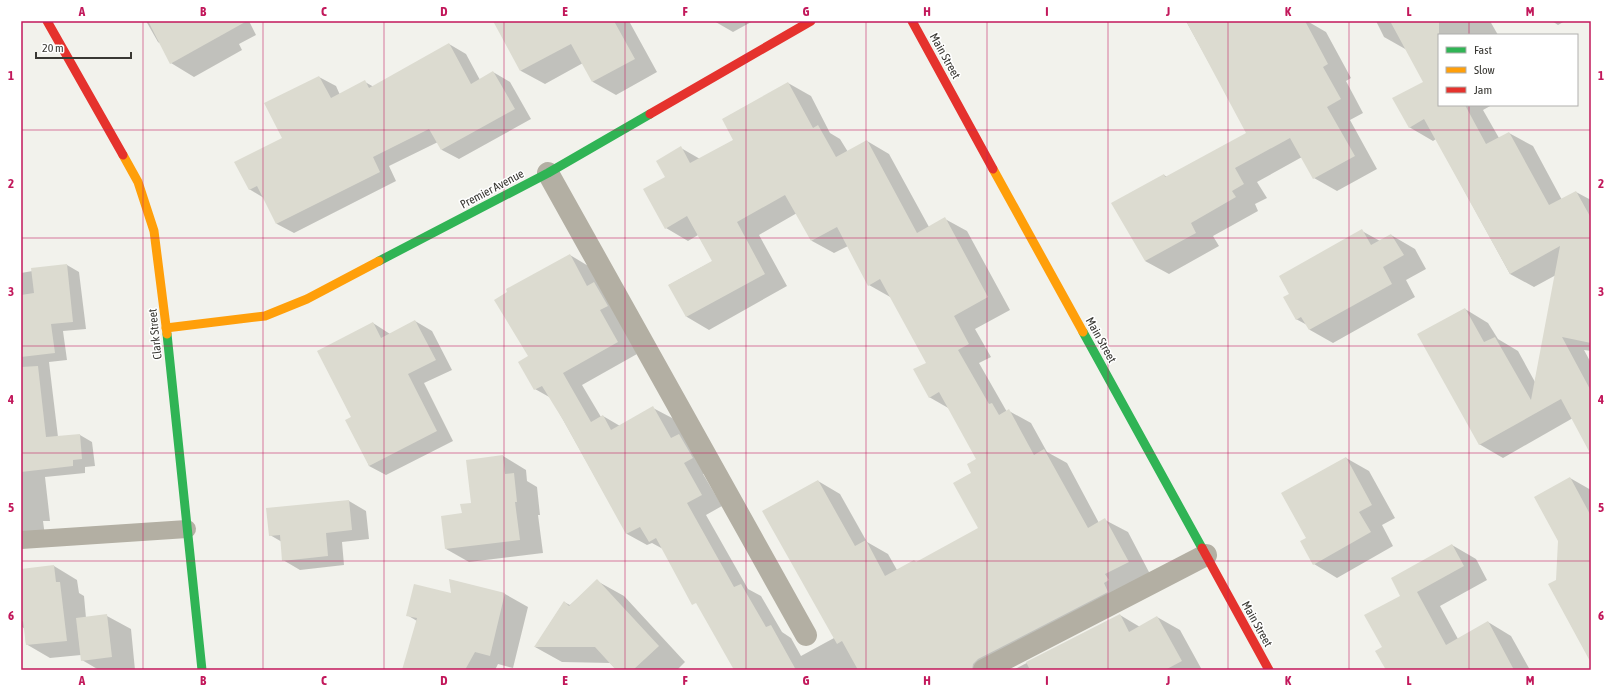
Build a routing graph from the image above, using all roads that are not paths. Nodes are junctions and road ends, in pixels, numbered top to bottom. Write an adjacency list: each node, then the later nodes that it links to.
1 (47, 21): 5 (street, Clark Street)
2 (811, 21): 4 (street, Premier Avenue)
3 (912, 21): 8 (street, Main Street)
4 (548, 173): 5 (street, Premier Avenue); 9 (street)
5 (166, 328): 6 (street, Clark Street)
6 (187, 529): 7 (lane); 10 (street, Clark Street)
7 (21, 540)
8 (1206, 555): 11 (street); 12 (street, Main Street)
9 (806, 635)
10 (202, 670)
11 (984, 670)
12 (1269, 670)

